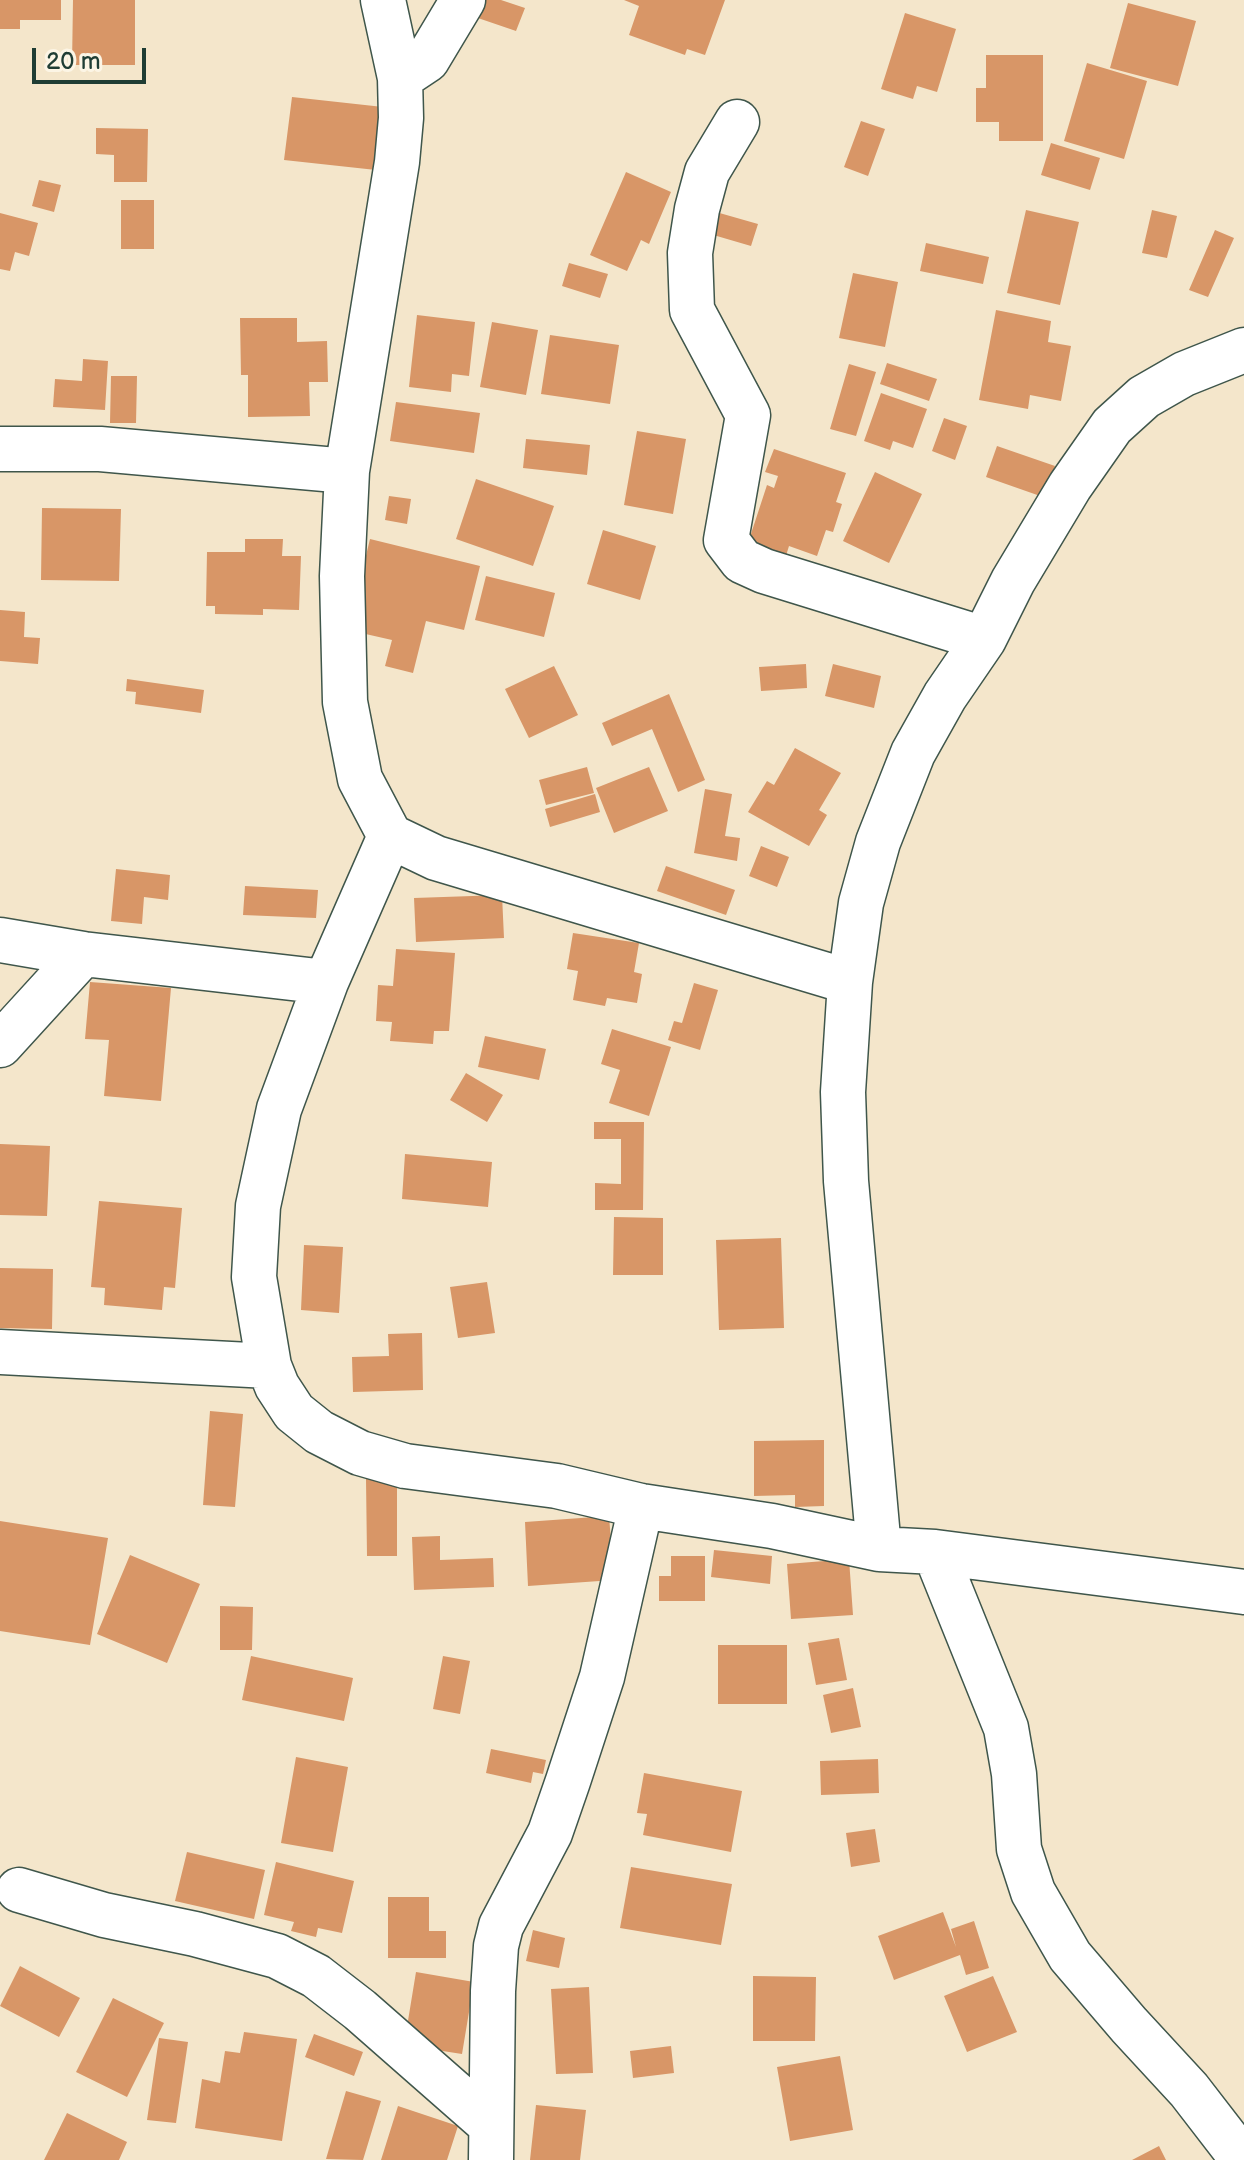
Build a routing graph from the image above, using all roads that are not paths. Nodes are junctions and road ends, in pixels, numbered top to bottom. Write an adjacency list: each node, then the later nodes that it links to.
1 (383, 0): 3 (street)
2 (463, 0): 3 (street)
3 (400, 78): 7 (street)
4 (737, 122): 8 (street)
5 (1244, 350): 8 (street)
6 (0, 449): 7 (street)
7 (347, 471): 9 (street)
8 (984, 639): 13 (street)
9 (390, 836): 12 (street); 13 (street)
10 (0, 940): 11 (street)
11 (83, 954): 12 (street); 14 (street)
12 (326, 982): 16 (street)
13 (850, 982): 18 (street)
14 (0, 1045)
15 (0, 1352): 16 (street)
16 (269, 1366): 17 (street)
17 (641, 1506): 18 (street); 22 (street)
18 (879, 1549): 19 (street)
19 (935, 1552): 20 (street); 23 (street)
20 (1244, 1592)
21 (19, 1890): 22 (street)
22 (491, 2142)
23 (1243, 2160)

